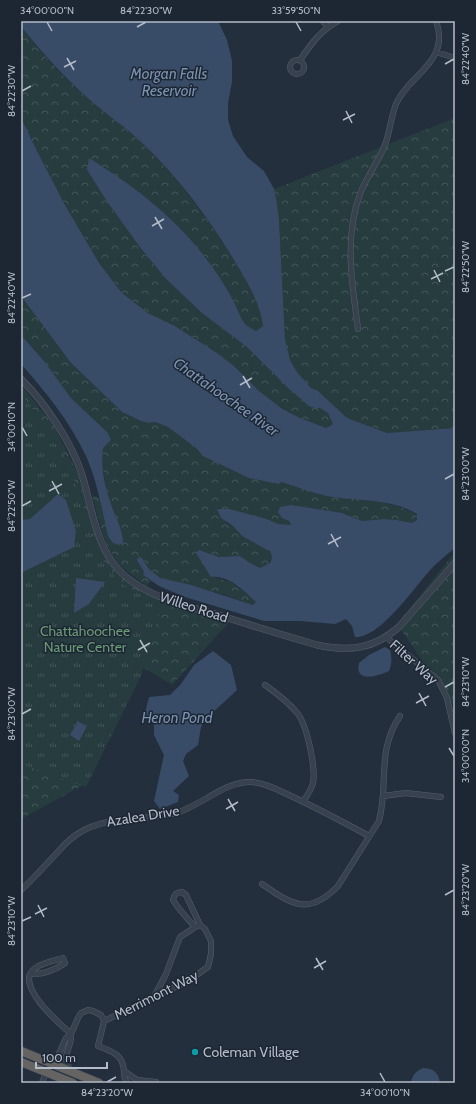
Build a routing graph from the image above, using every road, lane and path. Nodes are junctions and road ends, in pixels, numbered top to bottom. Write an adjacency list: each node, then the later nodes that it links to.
1 (323, 21): 4 (street)
2 (338, 21): 4 (street)
3 (436, 21): 5 (street)
4 (328, 27): 7 (street)
5 (436, 52): 6 (street); 8 (street)
6 (455, 58)
7 (300, 60)
8 (358, 329)
9 (21, 378): 11 (street, Willeo Road)
10 (455, 563): 11 (street, Willeo Road)
11 (386, 637): 14 (street, Filter Way)
12 (265, 685): 17 (street)
13 (400, 716): 15 (street)
14 (455, 733)
15 (382, 796): 16 (street); 18 (street)
16 (441, 797)
17 (303, 802): 18 (street, Azalea Drive); 20 (street, Azalea Drive)
18 (369, 836): 19 (street)
19 (262, 884)
20 (21, 890)
21 (198, 926): 21 (street); 23 (street); 23 (street, Merrimont Way)
22 (30, 973): 22 (street); 25 (street)
23 (154, 997): 24 (street, Merrimont Way)
24 (104, 1021): 25 (street); 29 (street)
25 (71, 1034): 27 (street); 31 (street)
26 (21, 1051): 27 (highway)
27 (44, 1061): 31 (highway)
28 (21, 1062): 30 (highway)
29 (124, 1071): 32 (street); 37 (street)
30 (46, 1072): 34 (street); 35 (highway)
31 (73, 1072): 36 (highway)
32 (147, 1082): 33 (street)
33 (156, 1082)
34 (42, 1083)
35 (73, 1083)
36 (99, 1083)
37 (128, 1083)

